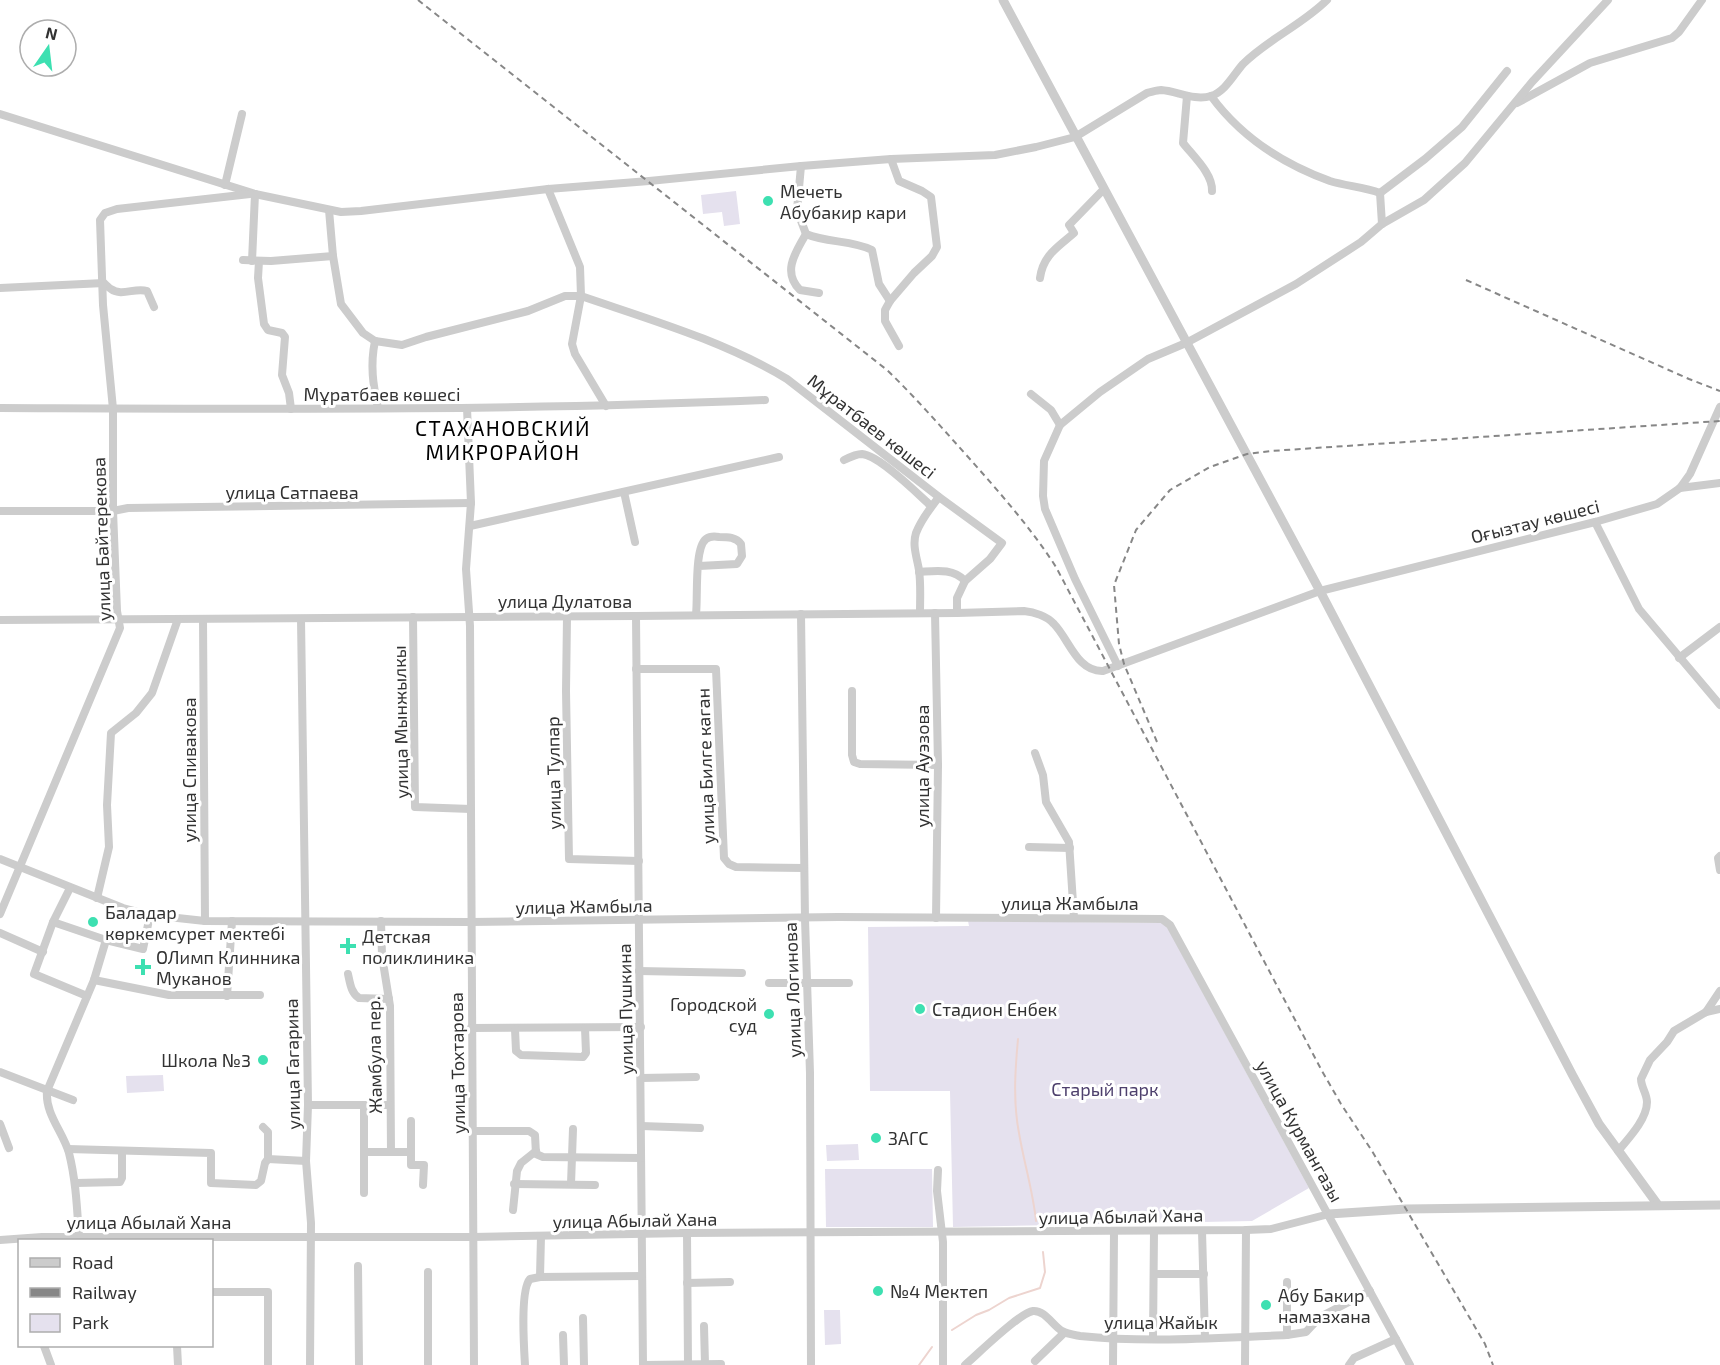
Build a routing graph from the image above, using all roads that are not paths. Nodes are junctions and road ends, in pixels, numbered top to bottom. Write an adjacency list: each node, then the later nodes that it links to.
1 (1003, 0): 11 (street)
2 (1327, 0): 7 (street)
3 (1608, 0): 8 (street)
4 (1702, 0): 8 (street)
5 (1507, 71): 19 (street)
6 (1187, 96): 7 (street); 11 (street); 17 (street)
7 (1211, 96): 19 (street)
8 (1513, 105): 21 (street)
9 (0, 114): 14 (street)
10 (242, 114): 14 (street)
11 (1075, 136): 12 (street); 16 (street)
12 (891, 159): 13 (street); 31 (street)
13 (801, 165): 15 (street); 22 (street)
14 (225, 185): 18 (street)
15 (548, 189): 20 (street); 30 (street)
16 (1103, 190): 26 (street); 34 (street)
17 (1212, 191)
18 (255, 194): 20 (street); 25 (street); 27 (street, улица Байтерекова)
19 (1380, 194): 21 (street)
20 (329, 210): 23 (street)
21 (1382, 224): 34 (street)
22 (806, 234): 29 (street); 31 (street)
23 (333, 256): 25 (street); 33 (street)
24 (243, 260): 25 (street)
25 (256, 261): 44 (street)
26 (1040, 278)
27 (104, 283): 28 (street); 32 (street); 43 (street, улица Байтерекова)
28 (0, 288)
29 (819, 293)
30 (581, 296): 33 (street); 38 (street); 51 (street, Мұратбаев көшесі)
31 (890, 301): 35 (street)
32 (154, 307)
33 (375, 342): 41 (street)
34 (1186, 343): 45 (street); 62 (street)
35 (899, 346)
36 (1031, 394): 45 (street)
37 (765, 400): 38 (street, Мұратбаев көшесі)
38 (606, 406): 42 (street, Мұратбаев көшесі)
39 (1720, 407): 49 (street, Оғызтау көшесі)
40 (0, 408): 43 (street, Мұратбаев көшесі)
41 (378, 408): 42 (street, Мұратбаев көшесі); 44 (street, Мұратбаев көшесі)
42 (467, 408): 52 (street)
43 (113, 409): 44 (street, Мұратбаев көшесі); 55 (street, улица Байтерекова)
44 (291, 409)
45 (1060, 425): 79 (street)
46 (779, 457): 50 (street)
47 (844, 460): 53 (street)
48 (1720, 483): 49 (street)
49 (1680, 488): 56 (street, Оғызтау көшесі)
50 (624, 492): 57 (street); 58 (street)
51 (939, 497): 53 (street); 61 (street, Мұратбаев көшесі)
52 (471, 503): 55 (street, улица Сатпаева); 57 (street)
53 (931, 506): 60 (street)
54 (0, 511): 55 (street, улица Сатпаева)
55 (113, 511): 76 (street, улица Байтерекова)
56 (1595, 522): 62 (street, Оғызтау көшесі); 78 (street)
57 (470, 526): 68 (street, улица Тохтарова)
58 (635, 542)
59 (699, 566): 59 (street); 66 (street)
60 (919, 572): 61 (street); 63 (street)
61 (965, 581): 65 (street)
62 (1320, 591): 79 (street, Оғызтау көшесі); 150 (street)
63 (920, 613): 64 (street, улица Дулатова); 67 (street, улица Дулатова)
64 (935, 613): 65 (street, улица Дулатова); 85 (street, улица Ауэзова)
65 (957, 613): 81 (street, улица Дулатова)
66 (696, 614): 67 (street, улица Дулатова); 70 (street, улица Дулатова)
67 (801, 614): 93 (street, улица Логинова)
68 (469, 616): 69 (street, улица Дулатова); 71 (street, улица Дулатова); 86 (street, улица Тохтарова)
69 (567, 616): 70 (street, улица Дулатова); 91 (street, улица Тулпар)
70 (636, 616): 80 (street, улица Пушкина)
71 (413, 617): 74 (street, улица Дулатова); 86 (street, улица Мынжылкы)
72 (178, 619): 73 (street, улица Дулатова); 76 (street, улица Дулатова); 96 (street)
73 (203, 619): 74 (street, улица Дулатова); 104 (street, улица Спивакова)
74 (301, 619): 108 (street, улица Гагарина)
75 (0, 620): 76 (street, улица Дулатова)
76 (120, 620): 92 (street, улица Байтерекова)
77 (1720, 627): 78 (street)
78 (1679, 658): 83 (street)
79 (1118, 666): 81 (street, Оғызтау көшесі)
80 (636, 669): 91 (street, улица Пушкина); 93 (street, улица Билге каган)
81 (1103, 671)
82 (852, 691): 85 (street)
83 (1720, 705)
84 (1035, 753): 88 (street)
85 (938, 765): 99 (street, улица Ауэзова)
86 (471, 809): 109 (street, улица Тохтарова)
87 (1029, 847): 88 (street)
88 (1070, 848): 100 (street)
89 (1720, 856): 94 (street)
90 (0, 859): 92 (street, улица Жамбыла)
91 (639, 861): 103 (street, улица Пушкина)
92 (19, 868): 95 (street, улица Жамбыла); 97 (street, улица Байтерекова)
93 (804, 868): 102 (street, улица Логинова)
94 (1720, 870)
95 (70, 888): 96 (street, улица Жамбыла); 107 (street)
96 (97, 898): 98 (street, улица Жамбыла)
97 (0, 914)
98 (150, 915): 104 (street, улица Жамбыла); 111 (street)
99 (936, 918): 100 (street, улица Жамбыла); 102 (street, улица Жамбыла)
100 (1074, 918): 101 (street, улица Жамбыла)
101 (1157, 918): 168 (street, улица Курмангазы)
102 (805, 919): 103 (street, улица Жамбыла); 118 (street, улица Логинова)
103 (639, 920): 109 (street, улица Жамбыла); 113 (street, улица Пушкина)
104 (205, 921): 105 (street, улица Жамбыла)
105 (232, 921): 108 (street, улица Жамбыла); 123 (street)
106 (381, 921): 108 (street, улица Жамбыла); 109 (street, улица Жамбыла); 124 (street, Жамбула пер.)
107 (53, 922): 111 (street); 112 (street)
108 (305, 922): 136 (street, улица Гагарина)
109 (471, 922): 128 (street, улица Тохтарова)
110 (0, 933): 112 (street)
111 (106, 940): 116 (street)
112 (43, 952): 122 (street)
113 (639, 971): 114 (street); 127 (street, улица Пушкина)
114 (742, 973)
115 (348, 974): 124 (street)
116 (94, 980): 122 (street); 123 (street)
117 (769, 983): 118 (street)
118 (807, 983): 119 (street); 174 (street, улица Логинова)
119 (849, 983)
120 (1720, 991): 126 (street)
121 (261, 995): 123 (street)
122 (87, 996): 134 (street)
123 (227, 996)
124 (389, 999): 138 (street, Жамбула пер.)
125 (1720, 1009): 126 (street)
126 (1706, 1012): 150 (street)
127 (641, 1027): 129 (street); 133 (street, улица Пушкина)
128 (471, 1028): 130 (street); 145 (street, улица Тохтарова)
129 (585, 1028): 130 (street); 130 (street)
130 (515, 1029)
131 (0, 1072): 134 (street)
132 (696, 1077): 133 (street)
133 (641, 1078): 141 (street, улица Пушкина)
134 (47, 1091): 135 (street); 147 (street)
135 (73, 1100)
136 (309, 1105): 137 (street); 157 (street, улица Гагарина)
137 (364, 1105): 138 (street); 151 (street)
138 (390, 1105): 152 (street, Жамбула пер.)
139 (411, 1121): 153 (street)
140 (0, 1124): 146 (street)
141 (641, 1126): 143 (street); 155 (street, улица Пушкина)
142 (263, 1127): 156 (street)
143 (700, 1128)
144 (573, 1129): 154 (street)
145 (473, 1131): 149 (street); 182 (street, улица Тохтарова)
146 (9, 1148)
147 (68, 1149): 148 (street); 159 (street)
148 (122, 1151): 156 (street); 159 (street)
149 (536, 1151): 154 (street); 160 (street)
150 (1618, 1151): 165 (street)
151 (364, 1152): 152 (street); 164 (street)
152 (391, 1152): 153 (street)
153 (411, 1152): 162 (street)
154 (573, 1158): 155 (street); 161 (street)
155 (641, 1158): 177 (street, улица Пушкина)
156 (268, 1159): 157 (street)
157 (306, 1161): 181 (street, улица Гагарина)
158 (938, 1170): 175 (street)
159 (76, 1183): 180 (street)
160 (514, 1184): 161 (street); 167 (street)
161 (571, 1184): 163 (street)
162 (423, 1185)
163 (595, 1185)
164 (364, 1193)
165 (1658, 1205): 166 (street); 168 (street)
166 (1720, 1205)
167 (513, 1210)
168 (1329, 1214): 169 (street, улица Абылай Хана); 197 (street, улица Курмангазы)
169 (1246, 1230): 171 (street, улица Абылай Хана); 204 (street)
170 (1154, 1231): 171 (street, улица Абылай Хана); 172 (street, улица Абылай Хана); 189 (street)
171 (1203, 1231): 190 (street)
172 (1114, 1232): 175 (street, улица Абылай Хана); 205 (street)
173 (687, 1233): 174 (street, улица Абылай Хана); 177 (street, улица Абылай Хана); 195 (street)
174 (810, 1233): 175 (street, улица Абылай Хана); 226 (street, улица Логинова)
175 (942, 1233): 227 (street)
176 (0, 1234): 179 (street)
177 (641, 1235): 178 (street, улица Абылай Хана); 191 (street, улица Пушкина)
178 (541, 1236): 182 (street, улица Абылай Хана); 192 (street)
179 (29, 1237): 183 (street, улица Абылай Хана); 186 (street, улица Абылай Хана)
180 (79, 1237): 183 (street, улица Абылай Хана); 184 (street, улица Абылай Хана)
181 (310, 1237): 182 (street, улица Абылай Хана); 185 (street, улица Абылай Хана); 217 (street, улица Гагарина)
182 (473, 1237): 220 (street, улица Тохтарова)
183 (42, 1238)
184 (108, 1239): 185 (street, улица Абылай Хана)
185 (176, 1239)
186 (0, 1240)
187 (358, 1266): 218 (street)
188 (428, 1272): 219 (street)
189 (1155, 1274): 190 (street); 206 (street)
190 (1204, 1274): 203 (street)
191 (642, 1276): 192 (street); 224 (street, улица Пушкина)
192 (540, 1277): 221 (street)
193 (730, 1282): 195 (street)
194 (1287, 1282): 202 (street)
195 (687, 1283): 211 (street)
196 (213, 1292): 216 (street)
197 (1370, 1292): 202 (street, улица Жайык); 207 (street, улица Курмангазы)
198 (583, 1318): 223 (street)
199 (704, 1326): 212 (street)
200 (1064, 1333): 205 (street, улица Жайык); 210 (street); 228 (street)
201 (563, 1335): 222 (street)
202 (1287, 1335): 204 (street, улица Жайык)
203 (1205, 1337): 204 (street, улица Жайык); 206 (street, улица Жайык)
204 (1245, 1337): 230 (street)
205 (1112, 1338): 206 (street, улица Жайык); 229 (street)
206 (1153, 1338)
207 (1396, 1340): 231 (street); 232 (street, улица Курмангазы)
208 (44, 1347): 214 (street)
209 (177, 1347): 215 (street)
210 (1035, 1361)
211 (688, 1364): 212 (street); 225 (street)
212 (705, 1364): 213 (street)
213 (721, 1364)
214 (51, 1365)
215 (178, 1365)
216 (268, 1365)
217 (310, 1365)
218 (359, 1365)
219 (428, 1365)
220 (474, 1365)
221 (525, 1365)
222 (564, 1365)
223 (584, 1365)
224 (644, 1365): 225 (street)
225 (682, 1365)
226 (811, 1365)
227 (943, 1365)
228 (965, 1365)
229 (1113, 1365)
230 (1245, 1365)
231 (1349, 1365)
232 (1410, 1365)

